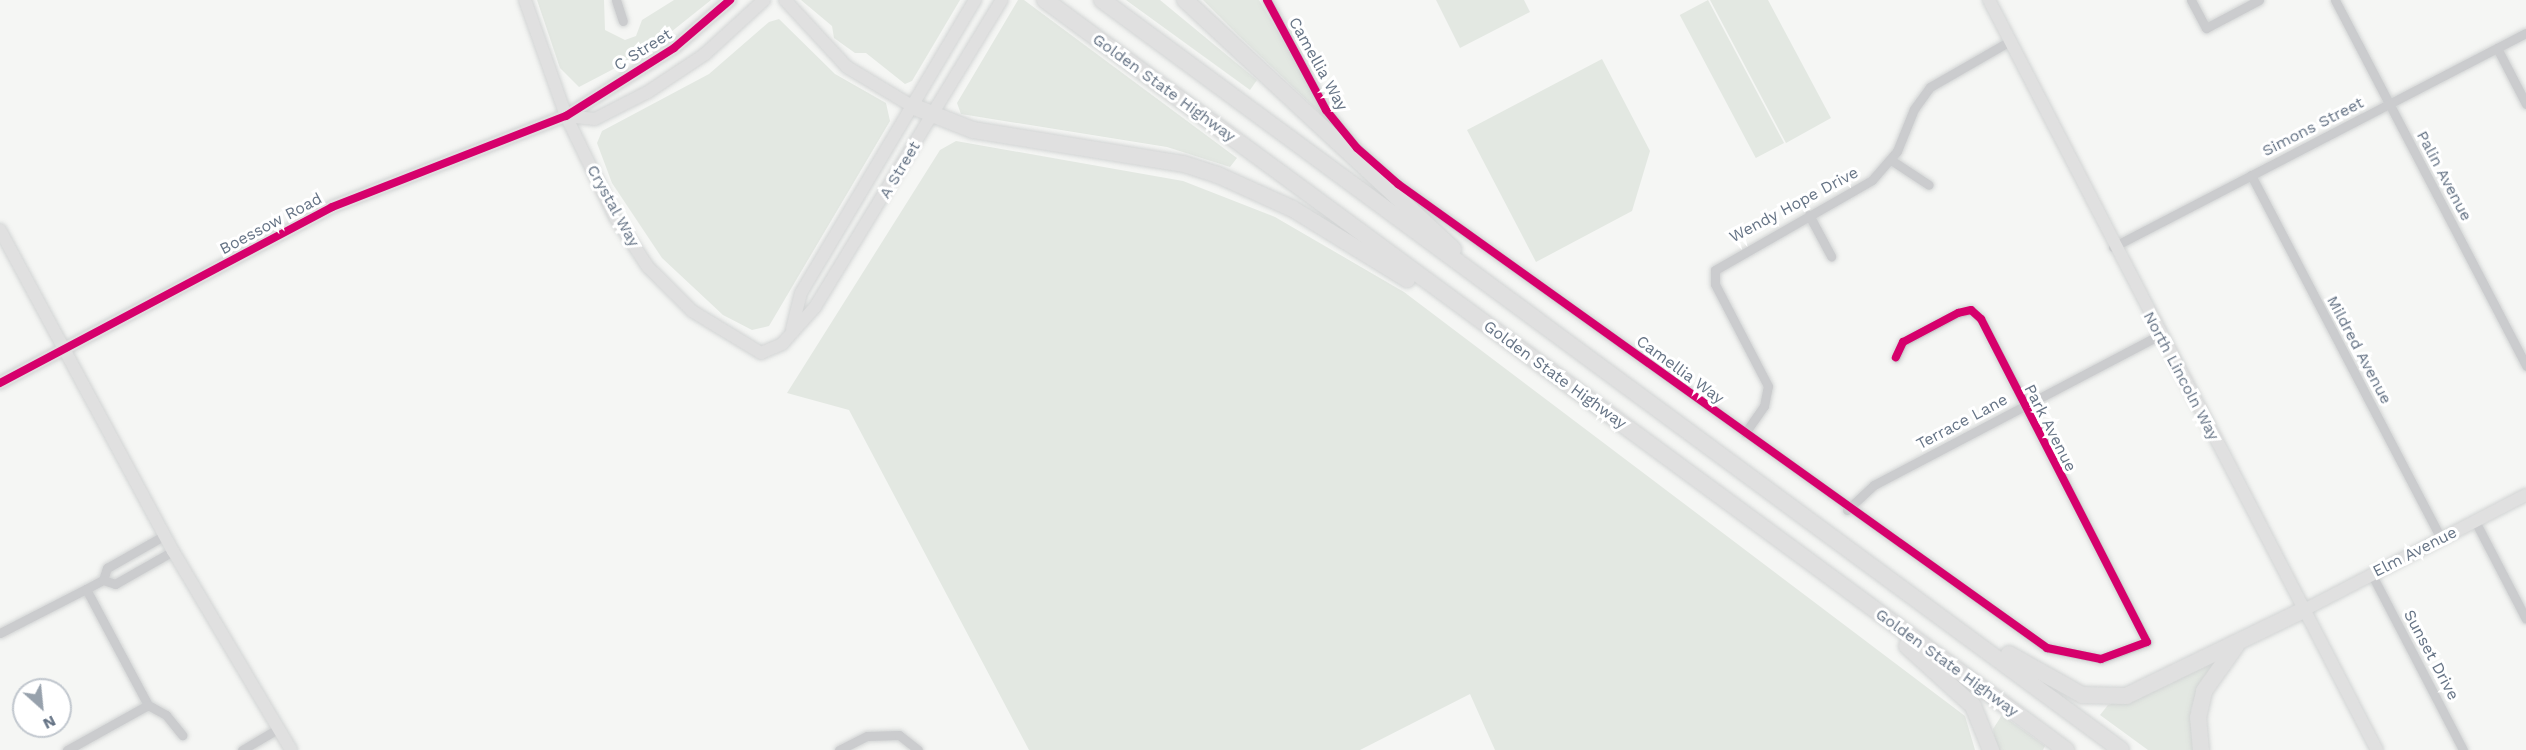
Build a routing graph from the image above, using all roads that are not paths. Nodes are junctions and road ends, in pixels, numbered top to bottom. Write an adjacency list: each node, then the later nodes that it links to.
1 (525, 0): 23 (street, Crystal Way)
2 (616, 0): 16 (street)
3 (730, 0): 23 (street, C Street)
4 (764, 0): 23 (street)
5 (785, 0): 22 (street)
6 (975, 0): 22 (street, A Street)
7 (1045, 0): 37 (highway, Golden State Highway)
8 (1102, 0): 32 (highway, Golden State Highway)
9 (1185, 0): 32 (highway)
10 (1268, 0): 42 (street, Camellia Way)
11 (1989, 0): 18 (street, North Lincoln Way)
12 (2191, 0): 13 (street)
13 (2259, 0)
14 (2335, 0): 20 (street, Palin Avenue)
15 (999, 5): 24 (street, A Street)
16 (623, 21)
17 (2526, 33): 19 (street, Simons Street)
18 (2010, 41): 25 (street, Wendy Hope Drive); 30 (street, North Lincoln Way)
19 (2497, 48): 20 (street, Simons Street); 21 (street)
20 (2389, 104): 26 (street, Simons Street); 39 (street, Palin Avenue)
21 (2526, 104)
22 (912, 106): 24 (highway); 33 (street, A Street)
23 (566, 116): 35 (street, Boessow Road); 36 (street, Crystal Way)
24 (932, 116): 33 (street, A Street); 37 (highway)
25 (1891, 160): 27 (street); 28 (street, Wendy Hope Drive)
26 (2252, 175): 30 (street, Simons Street); 47 (street, Mildred Avenue)
27 (1929, 185)
28 (1809, 214): 31 (street); 42 (street, Wendy Hope Drive)
29 (0, 230): 35 (street)
30 (2113, 247): 34 (street, North Lincoln Way)
31 (1831, 256)
32 (1516, 306): 53 (highway, Golden State Highway)
33 (790, 333): 36 (street, A Street)
34 (2160, 336): 41 (street, Terrace Lane); 54 (street, North Lincoln Way)
35 (63, 349): 40 (street, Boessow Road); 46 (street)
36 (773, 351)
37 (1522, 351): 51 (highway, Golden State Highway)
38 (1896, 357): 41 (street, Park Avenue)
39 (2526, 366)
40 (0, 383)
41 (2024, 407): 44 (street, Terrace Lane); 57 (street, Park Avenue)
42 (1745, 433): 44 (street, Camellia Way)
43 (2526, 495): 45 (street, Elm Avenue)
44 (1847, 510): 57 (street, Camellia Way)
45 (2475, 521): 47 (street, Elm Avenue); 55 (street)
46 (165, 535): 48 (street); 50 (street)
47 (2441, 539): 49 (street, Elm Avenue)
48 (173, 551): 50 (street); 60 (street)
49 (2372, 575): 54 (street, Elm Avenue); 72 (street, Sunset Drive)
50 (102, 580): 52 (street)
51 (1840, 585): 67 (highway); 68 (highway, Golden State Highway)
52 (86, 589): 56 (street); 59 (street)
53 (1908, 591): 58 (highway); 69 (highway, Golden State Highway)
54 (2304, 610): 58 (highway); 71 (street, North Lincoln Way)
55 (2526, 619)
56 (0, 633)
57 (2147, 642)
58 (2238, 644): 70 (highway)
59 (148, 705): 61 (street); 63 (street)
60 (279, 728): 62 (street); 64 (street)
61 (182, 735)
62 (288, 749)
63 (67, 750)
64 (242, 750)
65 (839, 750): 66 (street)
66 (918, 750)
67 (1991, 750)
68 (2066, 750)
69 (2121, 750)
70 (2202, 750)
71 (2377, 750)
72 (2463, 750)

